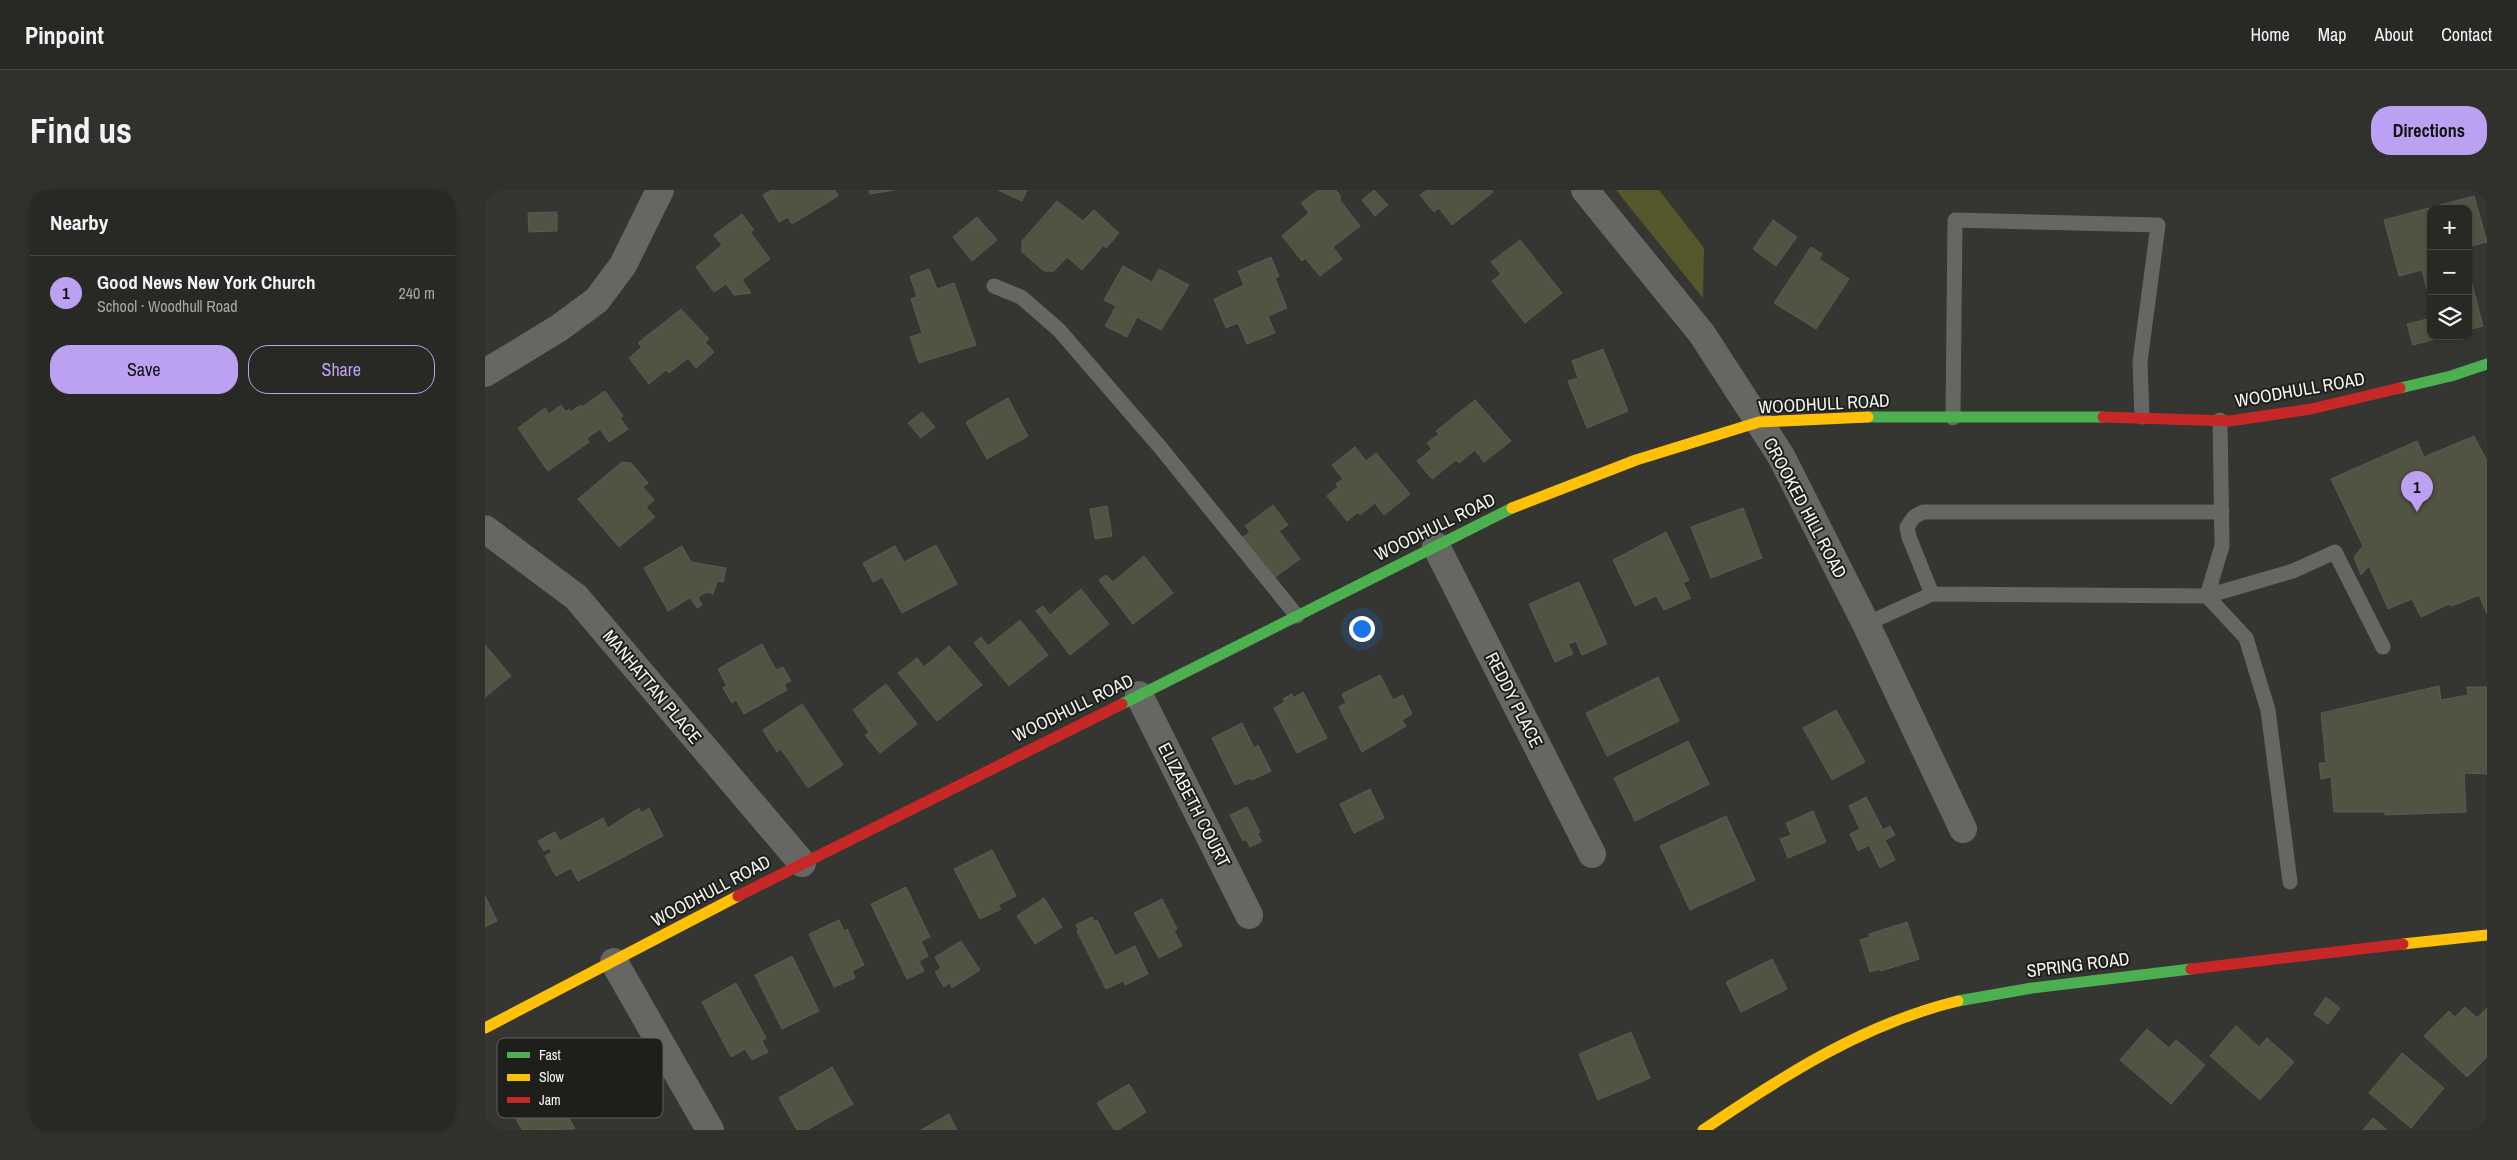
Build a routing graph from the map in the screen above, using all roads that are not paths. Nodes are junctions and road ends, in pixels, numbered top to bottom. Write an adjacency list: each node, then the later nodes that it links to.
1 (660, 190): 5 (street)
2 (1585, 190): 9 (street, CROOKED HILL ROAD)
3 (994, 286): 15 (lane)
4 (2487, 364): 8 (street, WOODHULL ROAD)
5 (485, 373)
6 (2142, 417): 7 (street, WOODHULL ROAD); 7 (lane); 8 (street, WOODHULL ROAD)
7 (1953, 418): 9 (street, WOODHULL ROAD)
8 (2220, 420): 10 (lane)
9 (1759, 422): 12 (street, WOODHULL ROAD); 16 (street, CROOKED HILL ROAD)
10 (2222, 512): 13 (lane); 14 (lane)
11 (485, 529): 21 (street, MANHATTAN PLACE)
12 (1436, 546): 15 (street, WOODHULL ROAD); 20 (street, REDDY PLACE)
13 (1933, 594): 14 (lane); 16 (lane)
14 (2207, 596): 17 (lane); 22 (lane)
15 (1297, 616): 18 (street, WOODHULL ROAD)
16 (1866, 624): 19 (street, CROOKED HILL ROAD)
17 (2383, 647)
18 (1139, 695): 21 (street, WOODHULL ROAD); 23 (street, ELIZABETH COURT)
19 (1963, 829)
20 (1592, 854)
21 (802, 863): 25 (street, WOODHULL ROAD)
22 (2291, 882)
23 (1249, 915)
24 (2487, 935): 30 (street, SPRING ROAD)
25 (614, 962): 26 (street, WOODHULL ROAD); 27 (street)
26 (485, 1028)
27 (657, 1038)
28 (663, 1048): 29 (street)
29 (710, 1130)
30 (1703, 1130)

